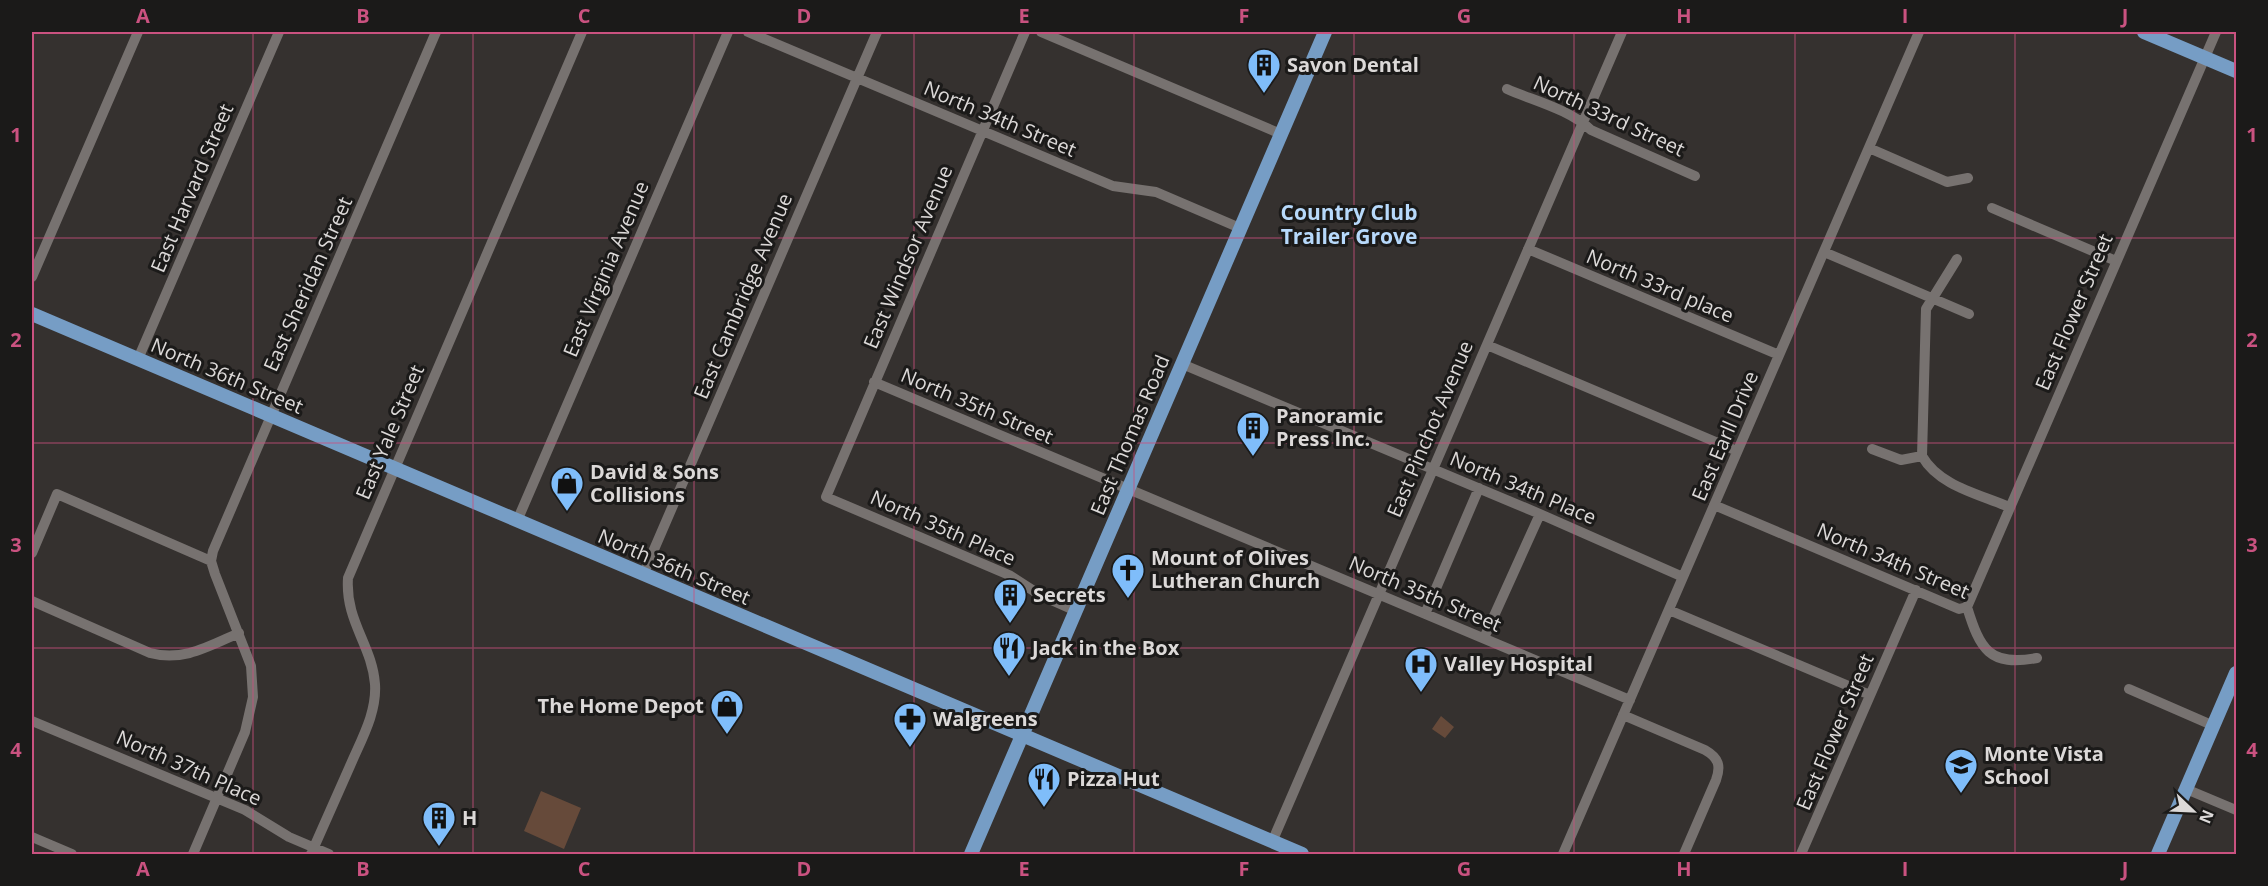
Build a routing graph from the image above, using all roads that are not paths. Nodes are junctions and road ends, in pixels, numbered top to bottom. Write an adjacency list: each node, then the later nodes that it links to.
1 (138, 32): 31 (street)
2 (279, 32): 37 (street, East Harvard Street)
3 (436, 32): 40 (street, East Sheridan Street)
4 (582, 32): 44 (street, East Yale Street)
5 (728, 32): 52 (street, East Virginia Avenue)
6 (748, 32): 17 (street, North 34th Street)
7 (877, 32): 17 (street, East Cambridge Avenue)
8 (1025, 32): 20 (street, East Windsor Avenue)
9 (1041, 32): 21 (street)
10 (1324, 32): 21 (main road, East Thomas Road)
11 (1622, 32): 19 (street, East Pinchot Avenue)
12 (1919, 32): 22 (street, East Earll Drive)
13 (2144, 32): 15 (main road)
14 (2216, 32): 15 (street, East Flower Street)
15 (2205, 57): 16 (main road); 30 (street, East Flower Street)
16 (2236, 71)
17 (857, 78): 20 (street, North 34th Street); 55 (street, East Cambridge Avenue)
18 (1507, 89): 19 (street, North 33rd Street)
19 (1583, 122): 23 (street, North 33rd Street); 27 (street, East Pinchot Avenue)
20 (982, 131): 26 (street, North 34th Street); 39 (street, East Windsor Avenue)
21 (1281, 134): 26 (main road, East Thomas Road)
22 (1869, 148): 24 (street); 28 (street, East Earll Drive)
23 (1695, 176)
24 (1968, 178)
25 (1992, 208): 30 (street)
26 (1240, 228): 38 (main road, East Thomas Road)
27 (1528, 249): 35 (street, East Pinchot Avenue); 36 (street, North 33rd place)
28 (1824, 252): 32 (street); 36 (street, East Earll Drive)
29 (1957, 259): 32 (street)
30 (2116, 261): 50 (street, East Flower Street)
31 (32, 277)
32 (1933, 298): 34 (street); 43 (street)
33 (32, 314): 37 (main road, North 36th Street)
34 (1969, 314)
35 (1487, 345): 42 (street); 45 (street, East Pinchot Avenue)
36 (1779, 355): 42 (street, East Earll Drive)
37 (138, 359): 40 (main road, North 36th Street)
38 (1182, 364): 45 (street, North 34th Place); 47 (main road, East Thomas Road)
39 (874, 382): 47 (street, North 35th Street); 48 (street, East Windsor Avenue)
40 (270, 416): 44 (main road, North 36th Street); 54 (street, East Sheridan Street)
41 (1872, 449): 43 (street)
42 (1737, 451): 49 (street, East Earll Drive)
43 (1922, 456): 50 (street)
44 (393, 469): 52 (main road, North 36th Street); 80 (street, East Yale Street)
45 (1433, 470): 46 (street, North 34th Place); 58 (street, East Pinchot Avenue)
46 (1479, 488): 51 (street, North 34th Place); 63 (street)
47 (1128, 489): 58 (street, North 35th Street); 62 (main road, East Thomas Road)
48 (826, 497): 62 (street, North 35th Place)
49 (1714, 505): 56 (street, East Earll Drive); 57 (street, North 34th Street)
50 (2009, 507): 60 (street, East Flower Street)
51 (1540, 514): 56 (street, North 34th Place); 65 (street)
52 (517, 521): 55 (main road, North 36th Street)
53 (32, 553): 54 (street)
54 (211, 561): 64 (street)
55 (643, 575): 74 (main road, North 36th Street)
56 (1683, 577): 61 (street, East Earll Drive)
57 (1916, 590): 60 (street, North 34th Street); 69 (street, East Flower Street)
58 (1379, 595): 63 (street, North 35th Street); 79 (street, East Pinchot Avenue)
59 (32, 601): 64 (street)
60 (1967, 607): 66 (street, North 34th Street)
61 (1669, 610): 69 (street); 70 (street, East Earll Drive)
62 (1076, 611): 74 (main road, East Thomas Road)
63 (1425, 614): 65 (street, North 35th Street)
64 (239, 633): 76 (street)
65 (1486, 639): 70 (street, North 35th Street)
66 (2037, 658)
67 (2236, 673): 73 (main road)
68 (2129, 689): 73 (street)
69 (1870, 695): 88 (street, East Flower Street)
70 (1630, 700): 71 (street, East Earll Drive)
71 (1623, 715): 86 (street, East Earll Drive); 87 (street)
72 (32, 721): 76 (street, North 37th Place)
73 (2214, 726): 75 (main road)
74 (1023, 736): 79 (main road, North 36th Street); 84 (main road, East Thomas Road)
75 (2186, 789): 77 (street); 89 (main road)
76 (217, 798): 80 (street, North 37th Place); 82 (street)
77 (2236, 810)
78 (32, 837): 81 (street)
79 (1272, 842): 85 (main road, North 36th Street)
80 (312, 851): 83 (street, North 37th Place)
81 (72, 855)
82 (192, 855)
83 (329, 855)
84 (971, 855)
85 (1302, 855)
86 (1563, 855)
87 (1684, 855)
88 (1801, 855)
89 (2158, 855)

